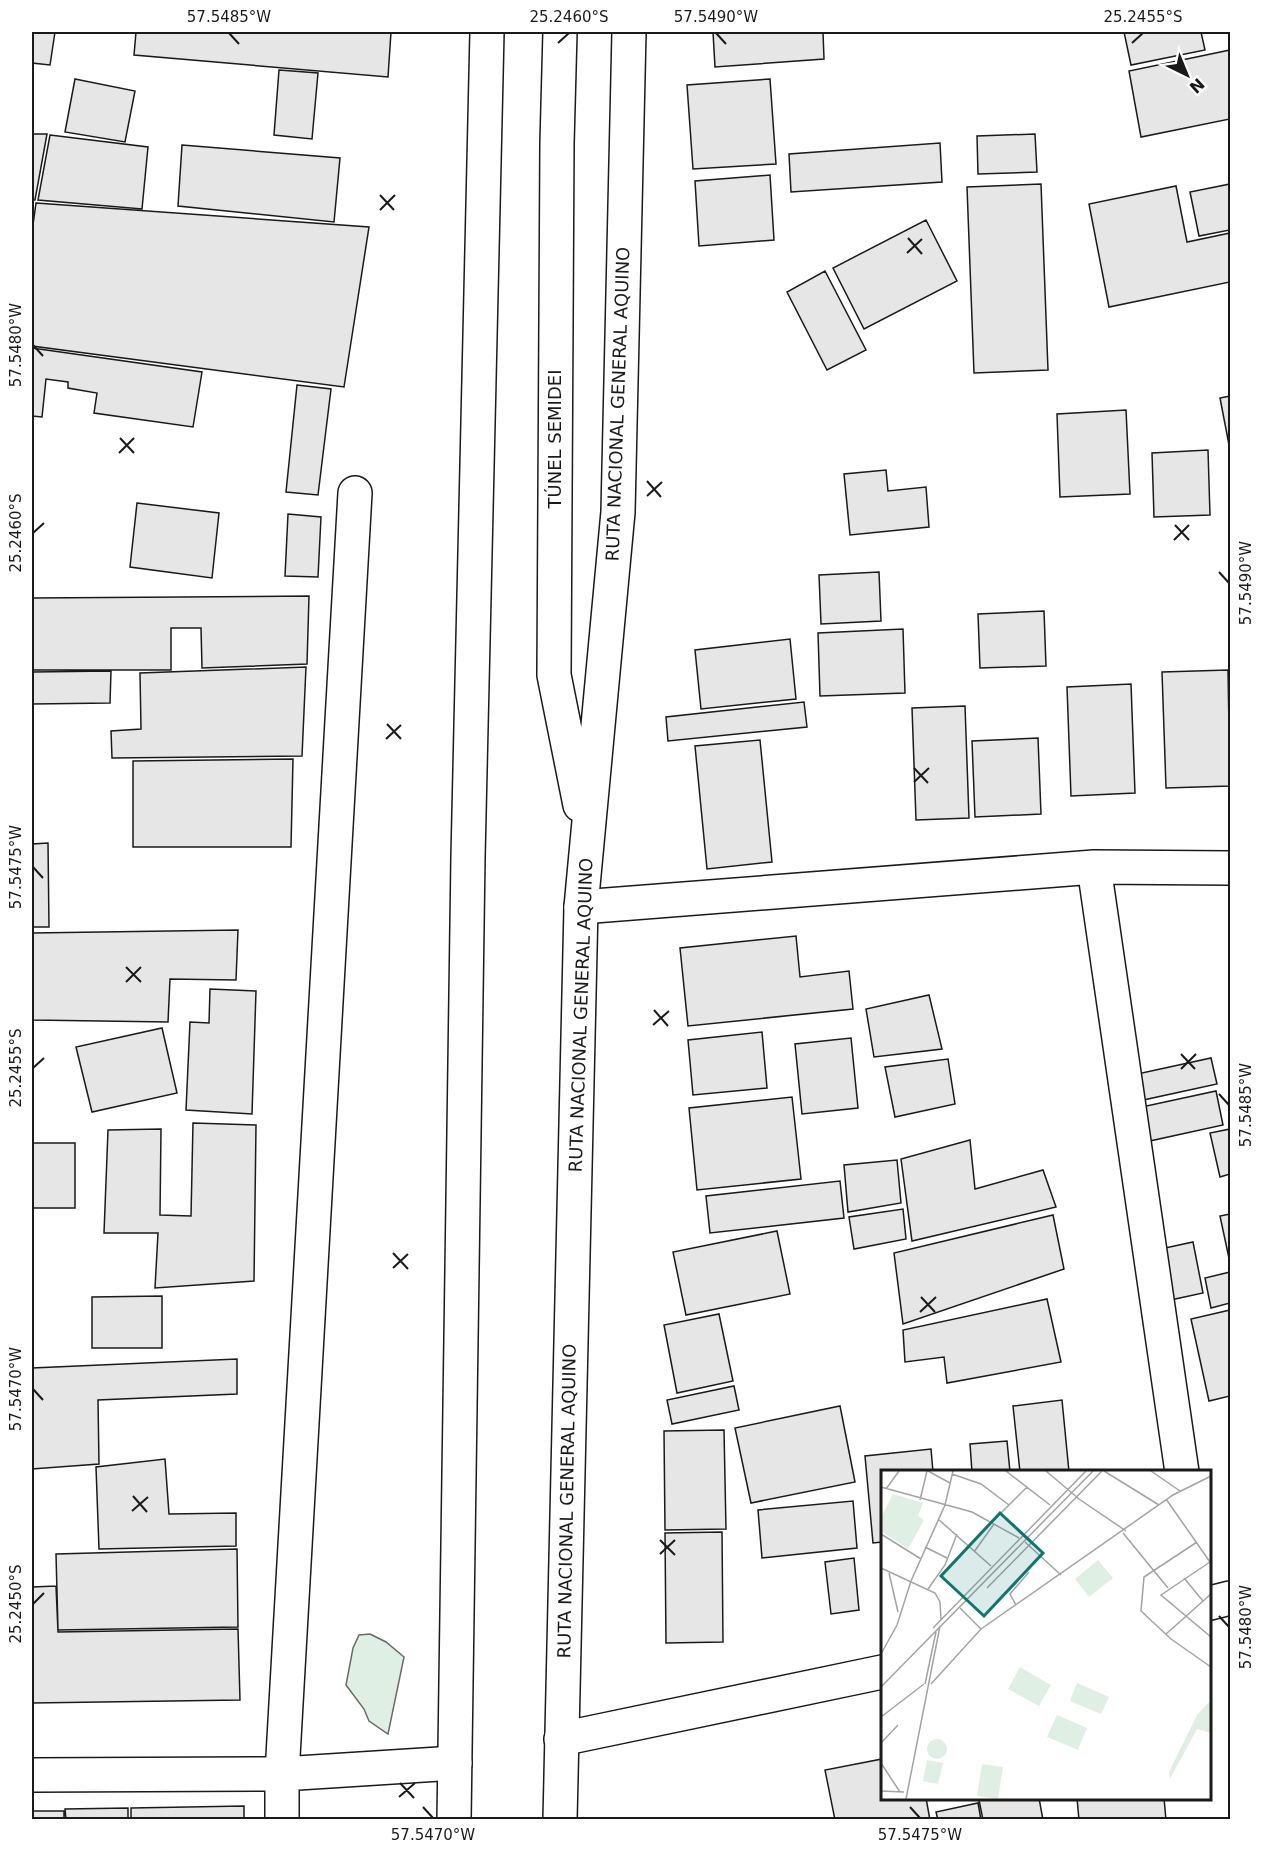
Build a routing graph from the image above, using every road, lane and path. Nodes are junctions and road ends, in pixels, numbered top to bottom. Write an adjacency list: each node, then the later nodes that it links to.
1 (487, 32): 14 (main road)
2 (560, 32): 5 (main road, TÚNEL SEMIDEI)
3 (629, 32): 5 (main road, RUTA NACIONAL GENERAL AQUINO)
4 (355, 493): 15 (main road)
5 (588, 842): 8 (main road, RUTA NACIONAL GENERAL AQUINO)
6 (1094, 867): 7 (main road); 8 (main road); 9 (main road)
7 (1230, 868)
8 (581, 907): 13 (main road, RUTA NACIONAL GENERAL AQUINO)
9 (1182, 1470)
10 (1230, 1598): 11 (main road)
11 (1211, 1603)
12 (881, 1672): 13 (main road)
13 (561, 1739): 19 (main road, RUTA NACIONAL GENERAL AQUINO)
14 (455, 1763): 15 (main road); 18 (main road)
15 (282, 1774): 16 (main road); 17 (main road)
16 (32, 1775)
17 (282, 1820)
18 (454, 1820)
19 (560, 1820)

